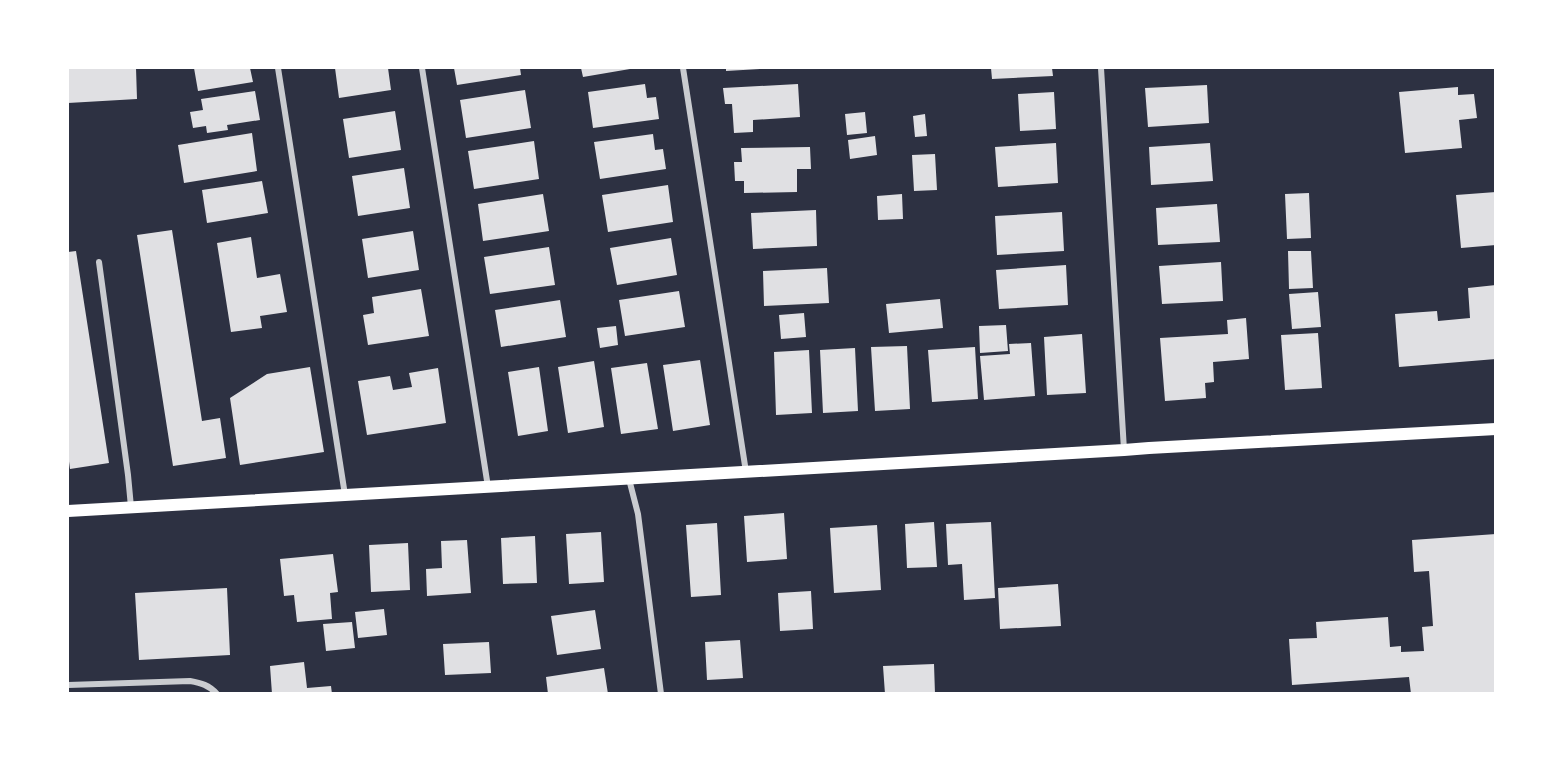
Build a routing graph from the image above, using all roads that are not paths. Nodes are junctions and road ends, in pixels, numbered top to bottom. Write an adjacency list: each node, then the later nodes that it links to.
1 (278, 68): 11 (street)
2 (422, 68): 10 (street)
3 (683, 68): 8 (street)
4 (1101, 68): 7 (street)
5 (99, 262): 12 (street)
6 (1496, 429): 7 (main road)
7 (1124, 450): 8 (main road)
8 (746, 472): 9 (main road)
9 (629, 479): 10 (main road); 16 (street)
10 (488, 487): 11 (main road)
11 (345, 495): 12 (main road)
12 (131, 507): 13 (main road)
13 (68, 511)
14 (68, 685): 15 (street)
15 (217, 693)
16 (661, 693)

